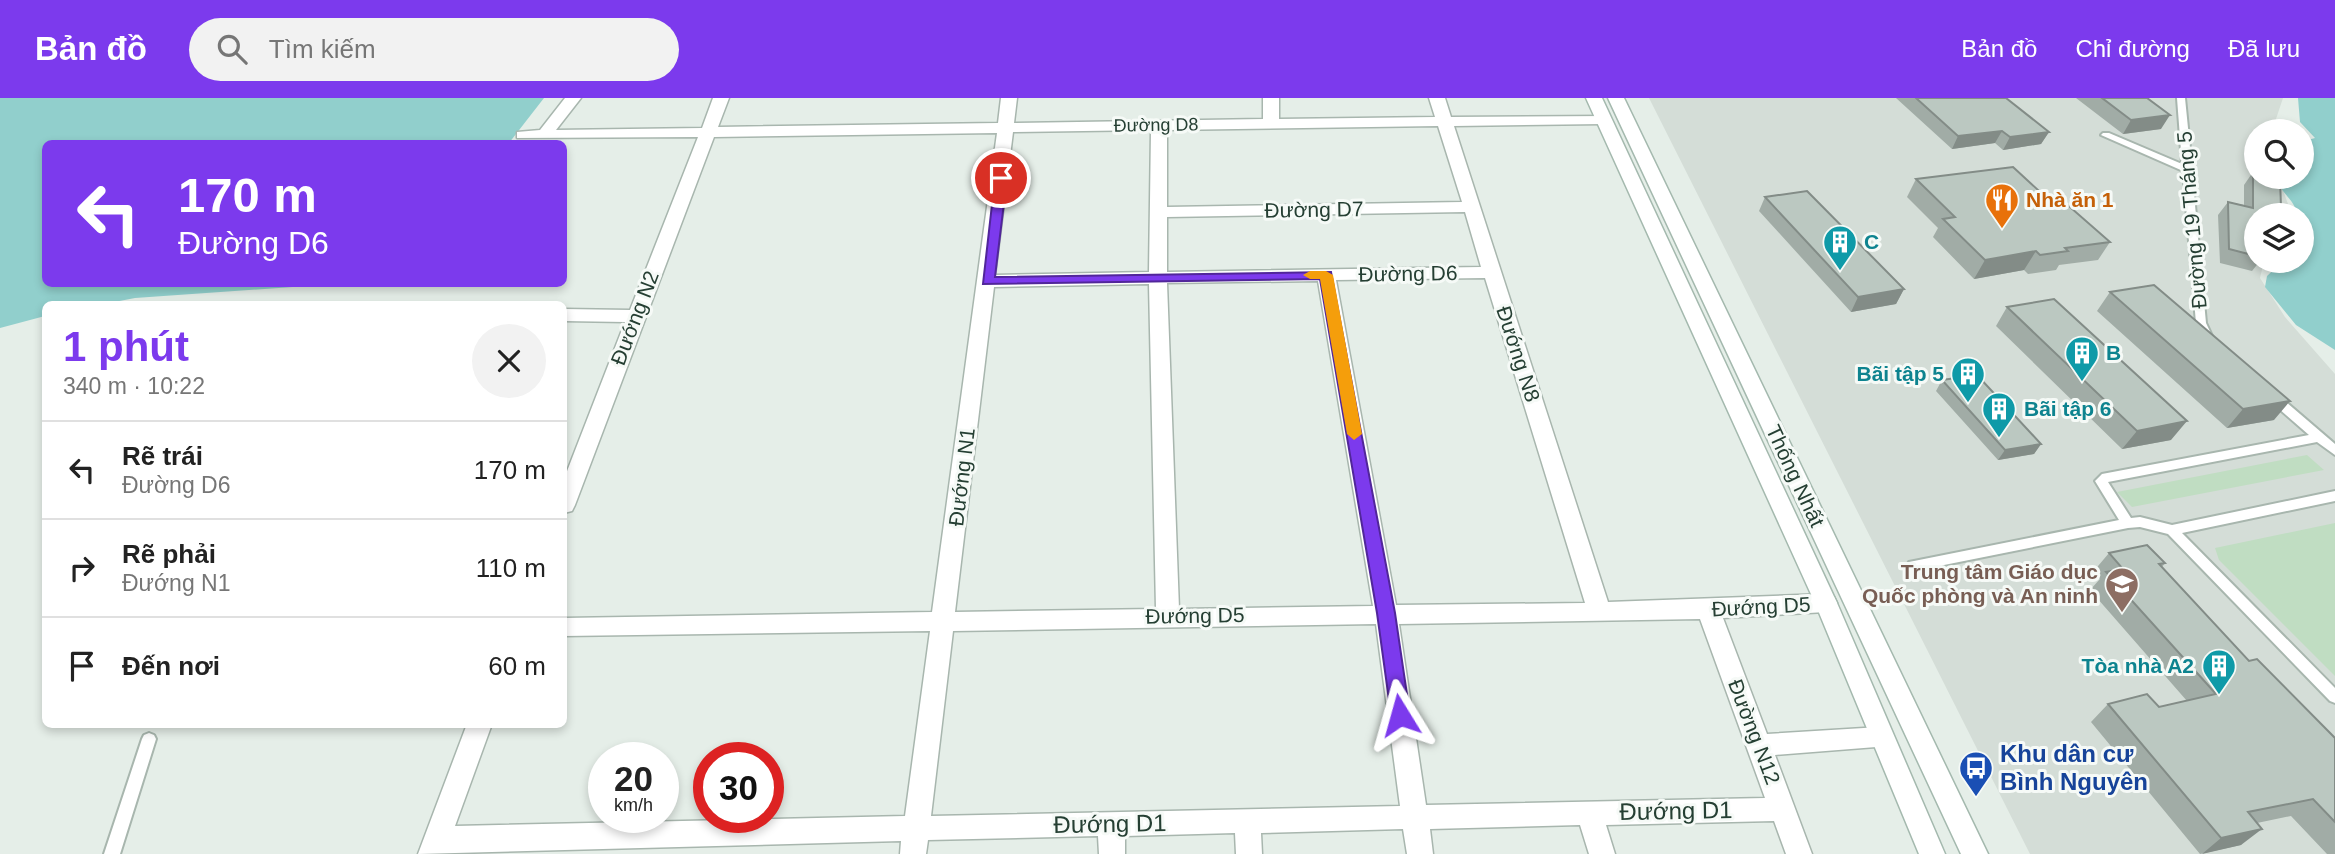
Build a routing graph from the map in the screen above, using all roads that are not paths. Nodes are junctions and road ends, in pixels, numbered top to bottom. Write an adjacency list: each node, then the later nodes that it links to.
1 (573, 98): 15 (street)
2 (721, 98): 14 (street, Đướng N2)
3 (1009, 98): 13 (street, Đướng N1)
4 (1272, 98): 11 (street)
5 (1437, 98): 10 (street, Đướng N8)
6 (1594, 98): 9 (street, Thống Nhất)
7 (1616, 98): 37 (street, Thống Nhất)
8 (2181, 98): 18 (lane, Đường 19 Tháng 5)
9 (1603, 119): 10 (street, Đường D8); 36 (street, Thống Nhất)
10 (1444, 121): 11 (street, Đường D8); 19 (street, Đướng N8)
11 (1270, 123): 12 (street, Đường D8)
12 (1159, 125): 13 (street, Đường D8); 20 (street)
13 (1007, 127): 14 (street, Đường D8); 24 (street, Đướng N1)
14 (708, 130): 15 (street, Đường D8); 26 (street, Đướng N2)
15 (545, 134): 16 (street, Đường D8)
16 (523, 135)
17 (2106, 135): 18 (lane)
18 (2190, 171): 27 (lane, Đường 19 Tháng 5)
19 (1471, 207): 20 (street, Đường D7); 21 (street, Đướng N8)
20 (1157, 212): 23 (street)
21 (1492, 272): 22 (street, Đường D6); 38 (street, Đướng N8)
22 (1326, 275): 23 (street, Đường D6); 40 (street)
23 (1158, 278): 24 (street, Đường D6); 41 (street)
24 (988, 281): 42 (street, Đướng N1)
25 (567, 315): 26 (street)
26 (636, 316): 32 (street, Đướng N2)
27 (2216, 347)
28 (2267, 392): 29 (lane)
29 (2319, 437): 30 (lane); 33 (lane)
30 (2335, 451)
31 (2335, 496): 34 (lane)
32 (567, 497)
33 (2127, 523): 34 (lane); 35 (lane)
34 (2172, 530): 44 (lane)
35 (1914, 566)
36 (1826, 603): 37 (street, Đướng D5); 39 (street, Đướng D5); 46 (street, Thống Nhất)
37 (1856, 605): 64 (street, Thống Nhất)
38 (1599, 610): 39 (street, Đướng D5); 40 (street, Đướng D5)
39 (1708, 610): 48 (street, Đường N12)
40 (1386, 613): 41 (street, Đướng D5); 51 (street)
41 (1168, 617): 42 (street, Đướng D5)
42 (944, 620): 43 (street, Đướng D5); 54 (street, Đướng N1)
43 (567, 627)
44 (2335, 697)
45 (478, 728): 56 (street)
46 (1880, 738): 48 (street); 63 (street, Thống Nhất)
47 (149, 740): 57 (lane)
48 (1759, 745): 49 (street, Đường N12)
49 (1782, 809): 50 (street, Đướng D1); 62 (street, Đường N12)
50 (1589, 813): 51 (street, Đướng D1); 61 (street)
51 (1414, 817): 52 (street, Đướng D1); 60 (street)
52 (1247, 821): 53 (street, Đướng D1); 59 (street)
53 (1111, 824): 54 (street, Đướng D1); 58 (street)
54 (915, 841): 55 (street, Đướng D1)
55 (600, 845): 56 (street, Đướng D1)
56 (434, 846)
57 (112, 854)
58 (1112, 854)
59 (1249, 854)
60 (1419, 854)
61 (1602, 854)
62 (1799, 854)
63 (1932, 854)
64 (1975, 854)

